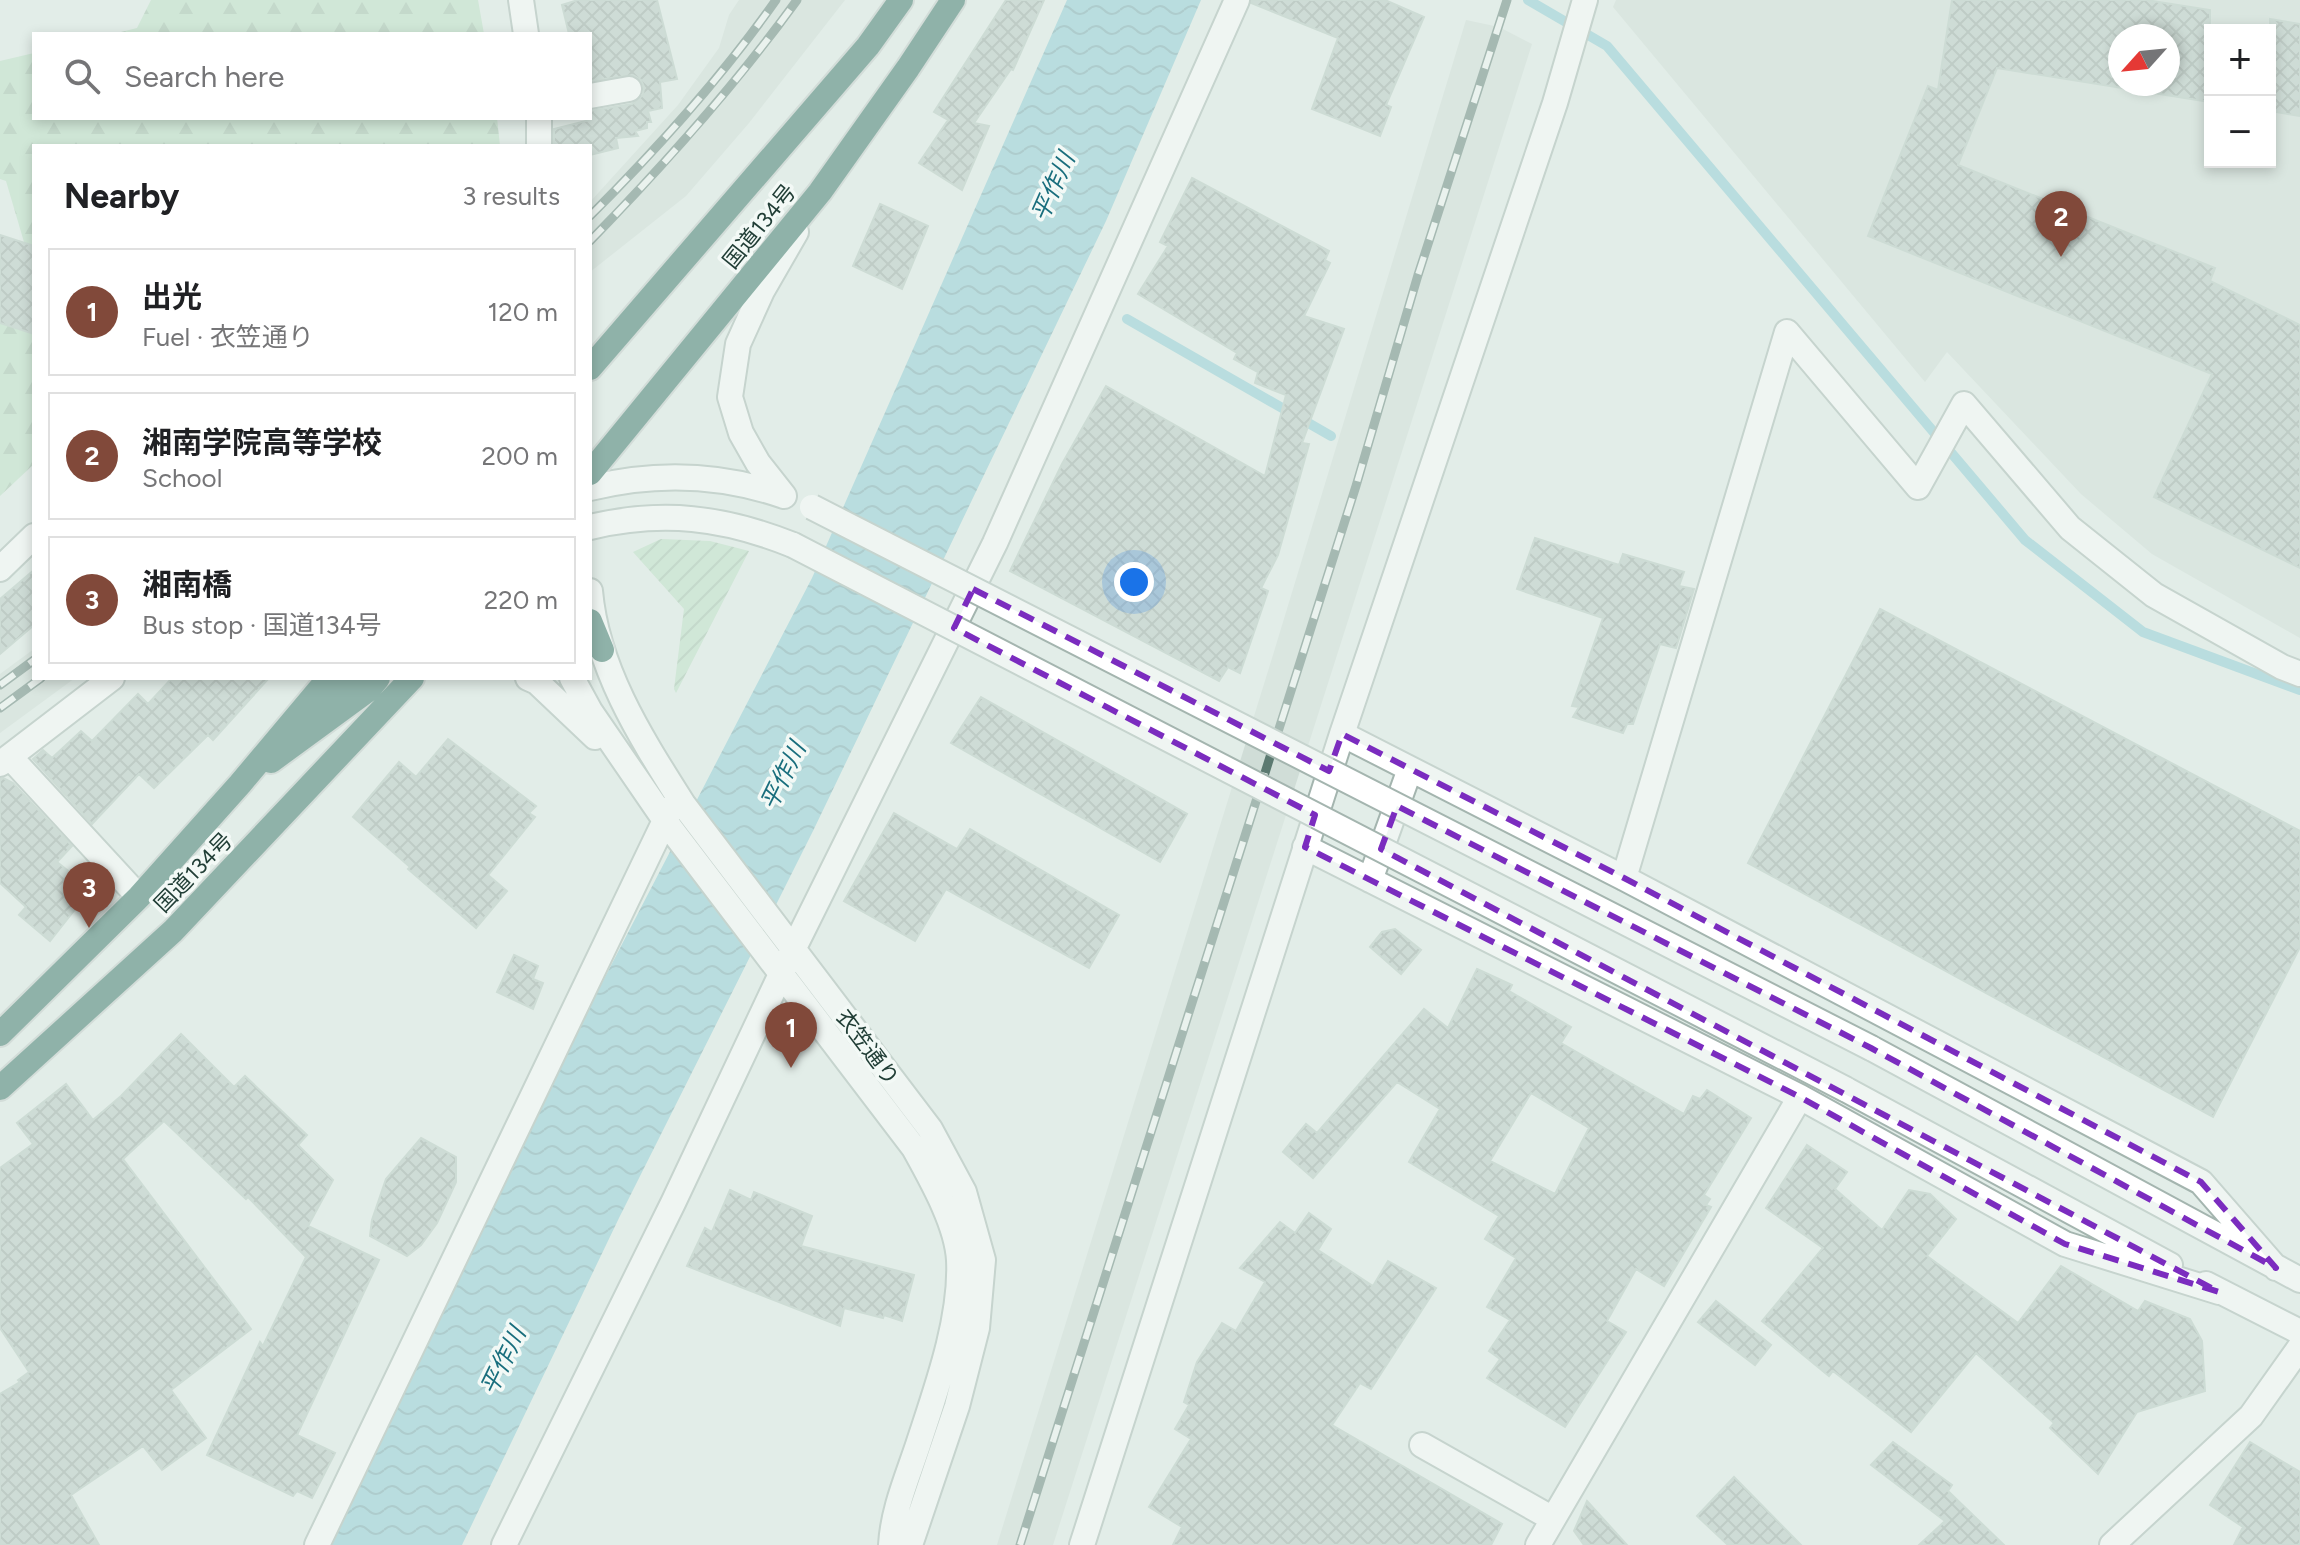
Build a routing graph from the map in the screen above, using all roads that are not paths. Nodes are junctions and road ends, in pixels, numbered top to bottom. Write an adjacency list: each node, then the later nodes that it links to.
1 (521, 0): 6 (street)
2 (901, 0): 12 (highway, 国道134号)
3 (953, 0): 11 (highway, 国道134号)
4 (1237, 0): 40 (street)
5 (1585, 0): 30 (street)
6 (526, 32)
7 (629, 89): 8 (street)
8 (592, 96)
9 (539, 120): 10 (street)
10 (539, 144)
11 (820, 192): 13 (highway, 国道134号); 15 (street)
12 (592, 366)
13 (597, 464)
14 (592, 486): 15 (street)
15 (784, 496): 44 (street, bridge)
16 (592, 527): 46 (street, bridge)
17 (32, 538): 18 (street)
18 (0, 569)
19 (592, 601): 21 (street, 衣笠通り)
20 (592, 626): 21 (highway)
21 (602, 650): 34 (street, 衣笠通り)
22 (2300, 674): 37 (street)
23 (109, 680): 31 (street)
24 (327, 680): 33 (highway, 国道134号)
25 (350, 680): 33 (highway)
26 (376, 680): 33 (highway)
27 (532, 680): 35 (street, 衣笠通り)
28 (573, 680): 35 (street, 衣笠通り)
29 (406, 684): 42 (highway, 国道134号)
30 (1342, 734): 32 (street); 36 (street)
31 (5, 760): 39 (street)
32 (1410, 769): 37 (street); 38 (street)
33 (240, 784): 39 (highway, 国道134号)
34 (680, 800): 35 (street); 40 (street, 衣笠通り)
35 (664, 819): 40 (street, 衣笠通り); 51 (street)
36 (1305, 847): 38 (street); 55 (street)
37 (1624, 878): 44 (street)
38 (1370, 880): 43 (street)
39 (139, 897): 41 (highway, 国道134号)
40 (784, 955): 52 (street); 53 (street, 衣笠通り); 54 (street, 衣笠通り)
41 (0, 1034)
42 (0, 1088)
43 (1800, 1097): 46 (street); 50 (street)
44 (2276, 1268): 45 (street)
45 (2300, 1280)
46 (2219, 1292): 47 (street)
47 (2300, 1332)
48 (2300, 1347): 57 (street)
49 (1422, 1445): 50 (street)
50 (1553, 1519): 56 (street)
51 (317, 1545)
52 (504, 1545)
53 (891, 1545)
54 (910, 1545)
55 (1082, 1545)
56 (1538, 1545)
57 (2112, 1545)

